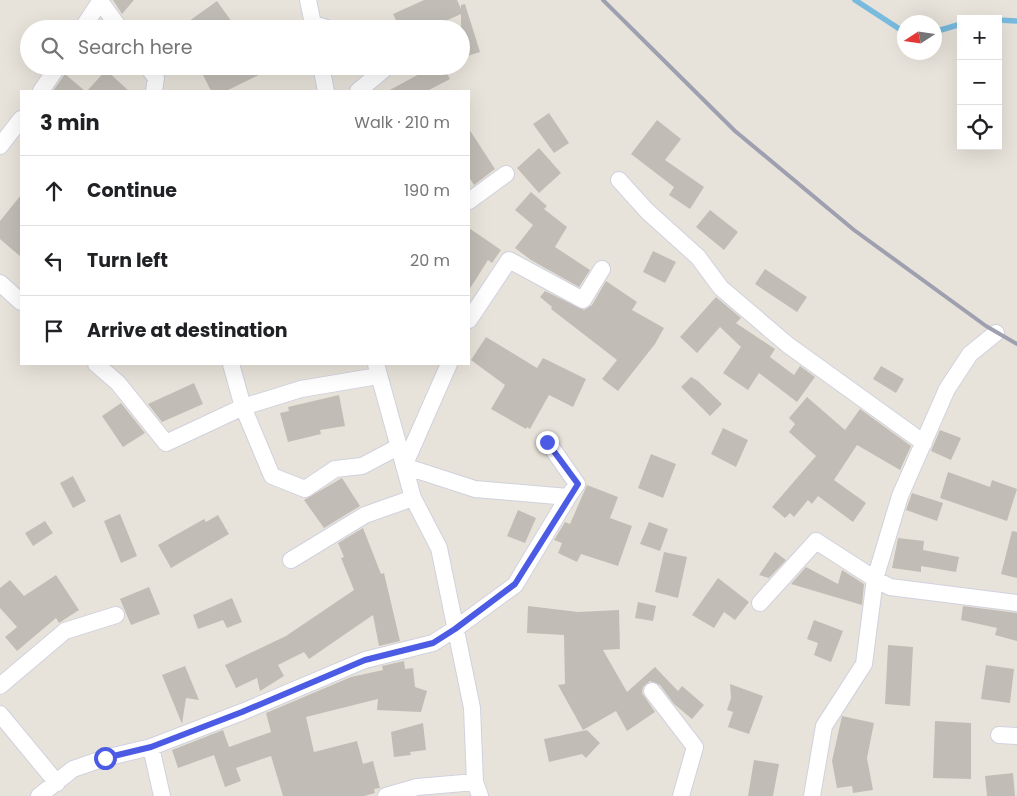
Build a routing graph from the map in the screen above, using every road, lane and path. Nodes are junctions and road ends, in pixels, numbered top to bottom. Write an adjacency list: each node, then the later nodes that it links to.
1 (100, 0): 3 (street); 4 (street)
2 (310, 0): 5 (street)
3 (88, 20)
4 (114, 20)
5 (312, 20)
6 (52, 75): 10 (street)
7 (154, 75): 11 (street)
8 (323, 75): 12 (street)
9 (377, 75): 13 (street)
10 (42, 90)
11 (154, 90)
12 (326, 90)
13 (359, 90)
14 (19, 127): 15 (street)
15 (0, 146)
16 (506, 174): 18 (street)
17 (619, 180): 30 (street)
18 (470, 200)
19 (602, 269): 22 (street)
20 (0, 283): 21 (street)
21 (20, 301)
22 (470, 318)
23 (996, 333): 30 (street)
24 (97, 365): 28 (street)
25 (232, 365): 28 (street)
26 (449, 365): 32 (street)
27 (377, 370): 28 (street); 31 (street)
28 (243, 407): 31 (street)
29 (547, 442): 33 (street)
30 (924, 443): 36 (street)
31 (398, 447): 32 (street)
32 (404, 466): 33 (street); 34 (street)
33 (568, 497): 40 (street)
34 (413, 498): 35 (street); 40 (street)
35 (291, 560)
36 (875, 579): 37 (street); 38 (street); 53 (street)
37 (760, 603)
38 (1017, 603)
39 (116, 615): 41 (street)
40 (455, 629): 46 (street); 48 (street)
41 (0, 686)
42 (652, 692): 52 (street)
43 (1, 717): 47 (street)
44 (999, 735): 45 (street)
45 (1017, 736)
46 (151, 747): 47 (street); 50 (street)
47 (57, 783): 49 (street)
48 (477, 789): 51 (street)
49 (39, 796)
50 (162, 796)
51 (386, 796)
52 (681, 796)
53 (812, 796)

